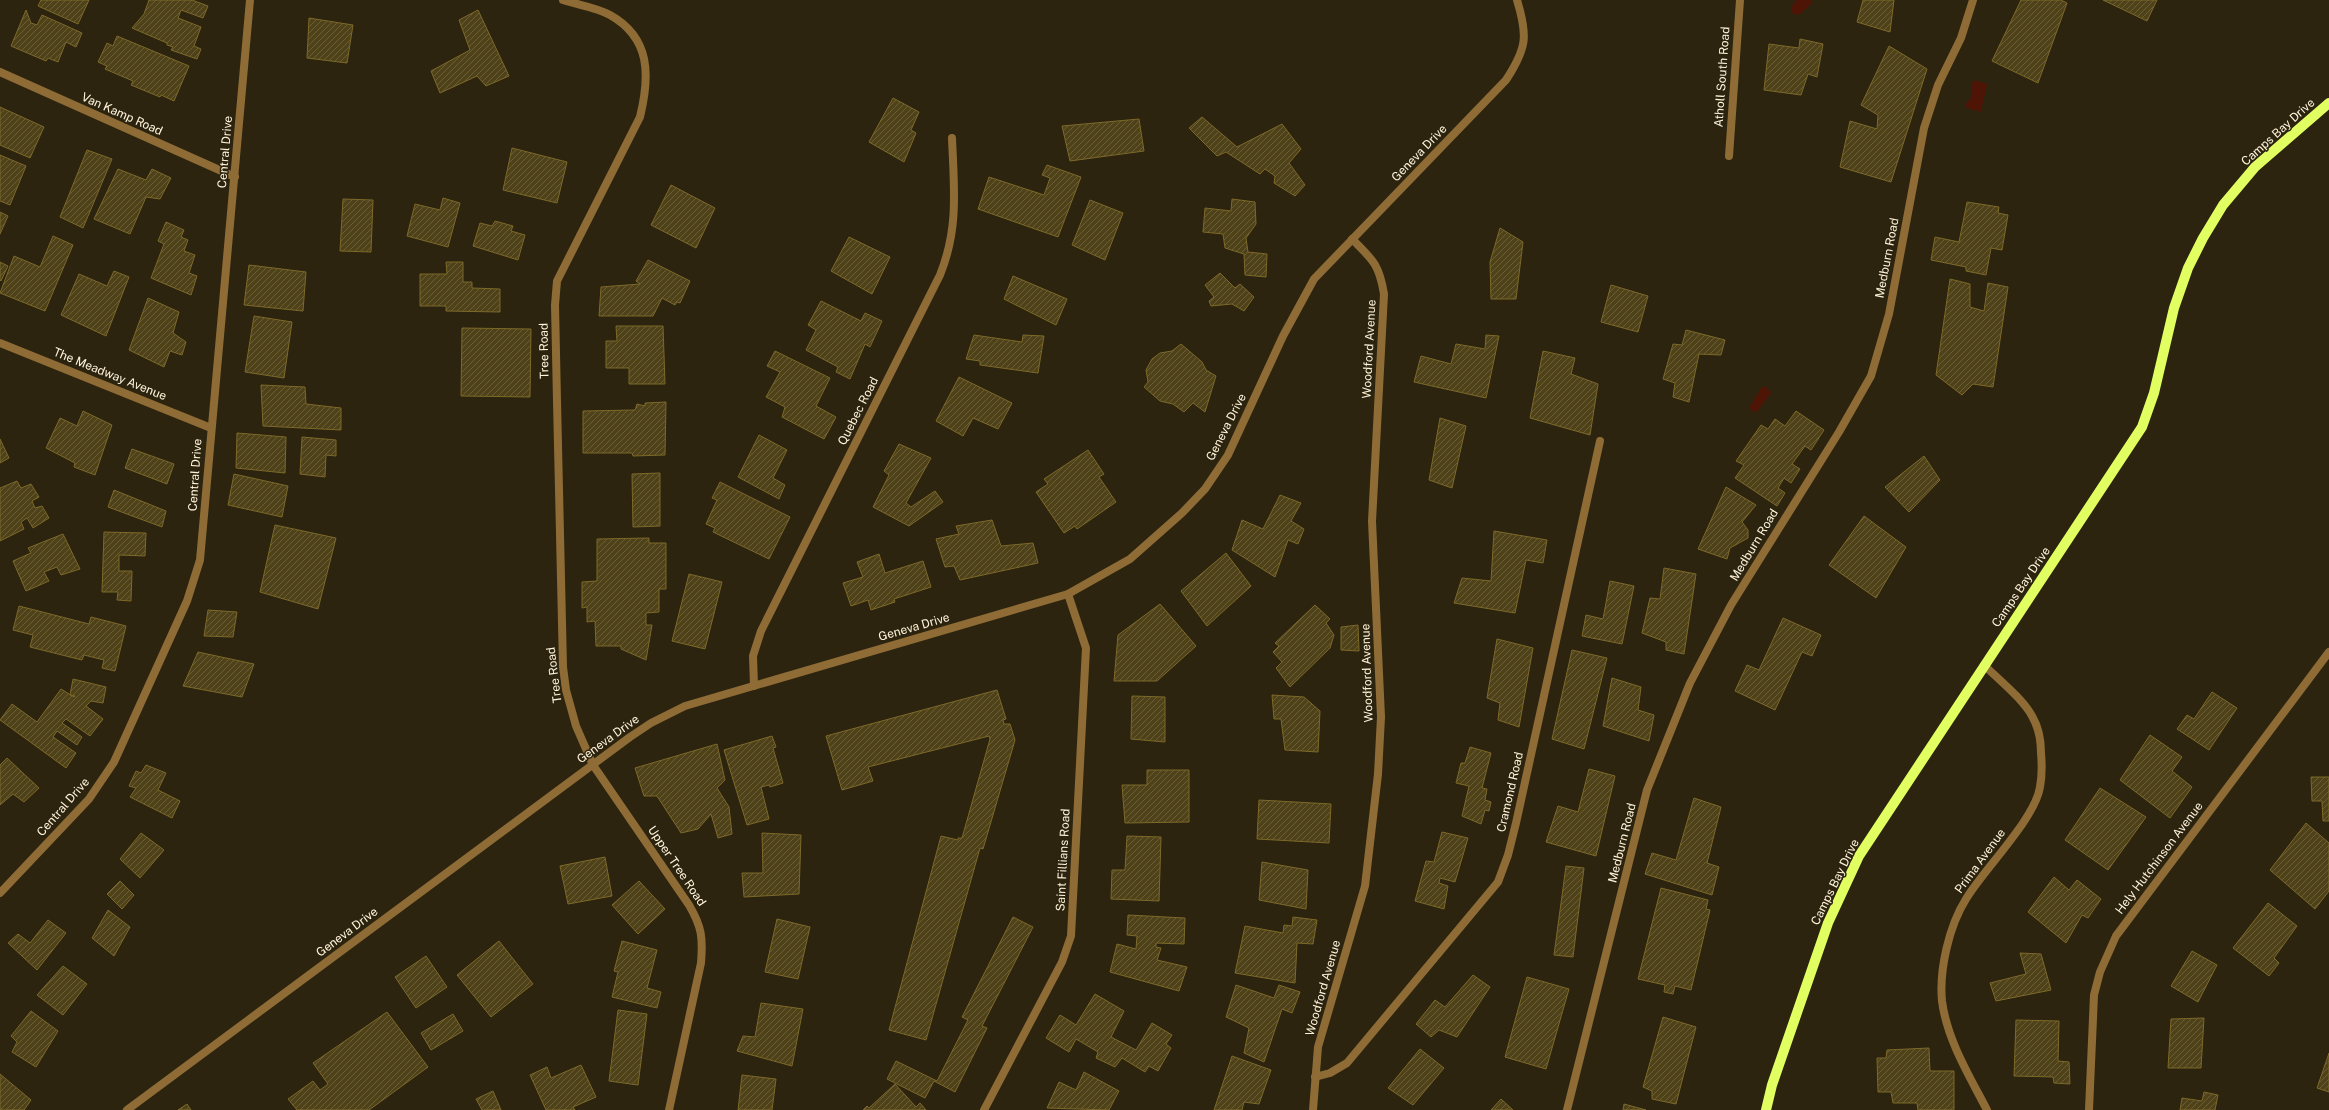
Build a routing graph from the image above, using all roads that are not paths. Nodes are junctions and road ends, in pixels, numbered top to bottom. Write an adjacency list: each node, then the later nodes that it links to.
1 (250, 0): 10 (street, Central Drive)
2 (563, 0): 19 (street, Tree Road)
3 (1517, 0): 11 (street, Geneva Drive)
4 (1740, 0): 9 (street, Atholl South Road)
5 (1973, 0): 26 (street, Medburn Road)
6 (0, 72): 10 (street, Van Kamp Road)
7 (2329, 103): 17 (main road, Camps Bay Drive)
8 (952, 138): 18 (street, Quebec Road)
9 (1729, 156)
10 (235, 177): 13 (street, Central Drive)
11 (1352, 239): 15 (street, Geneva Drive); 21 (street, Woodford Avenue)
12 (0, 342): 13 (street, The Meadway Avenue)
13 (210, 428): 20 (street, Central Drive)
14 (1600, 441): 21 (street, Cramond Road)
15 (1068, 594): 18 (street, Geneva Drive); 24 (street, Saint Fillians Road)
16 (2329, 652): 29 (street, Hely Hutchinson Avenue)
17 (1984, 665): 27 (main road, Camps Bay Drive); 28 (street, Prima Avenue)
18 (754, 686): 19 (street, Geneva Drive)
19 (593, 765): 22 (street, Geneva Drive); 23 (street, Upper Tree Road)
20 (0, 893)
21 (1315, 1077): 25 (street, Woodford Avenue)
22 (127, 1110)
23 (668, 1110)
24 (984, 1110)
25 (1313, 1110)
26 (1567, 1110)
27 (1766, 1110)
28 (1987, 1110)
29 (2088, 1110)

